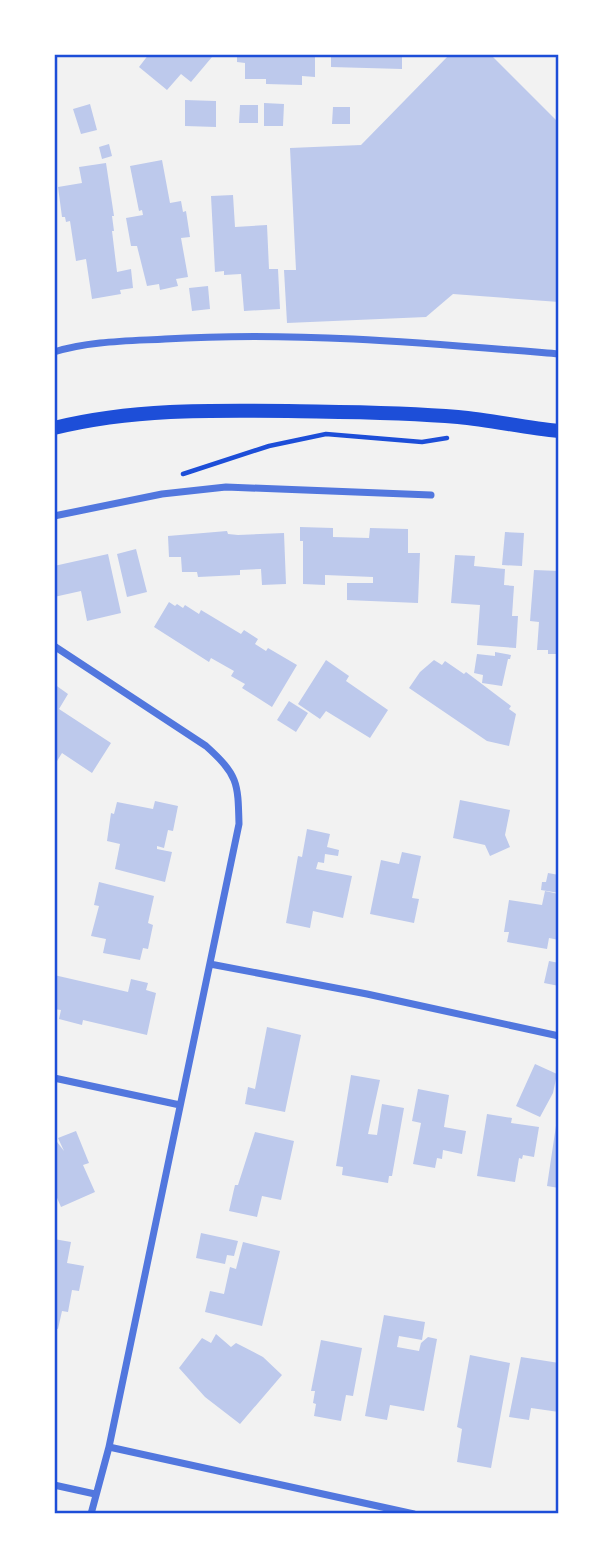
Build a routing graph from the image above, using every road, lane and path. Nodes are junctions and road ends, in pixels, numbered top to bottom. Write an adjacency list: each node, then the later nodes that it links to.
1 (54, 352): 2 (street)
2 (559, 354)
3 (54, 428): 4 (main road)
4 (559, 431)
5 (448, 438): 6 (path)
6 (171, 478)
7 (431, 495): 8 (street)
8 (54, 516)
9 (54, 646): 10 (street)
10 (210, 964): 11 (street); 13 (street)
11 (559, 1036)
12 (54, 1078): 13 (street)
13 (180, 1105): 14 (street)
14 (109, 1447): 16 (street); 18 (street)
15 (54, 1485): 16 (street)
16 (95, 1494): 17 (street)
17 (92, 1514)
18 (414, 1514)

